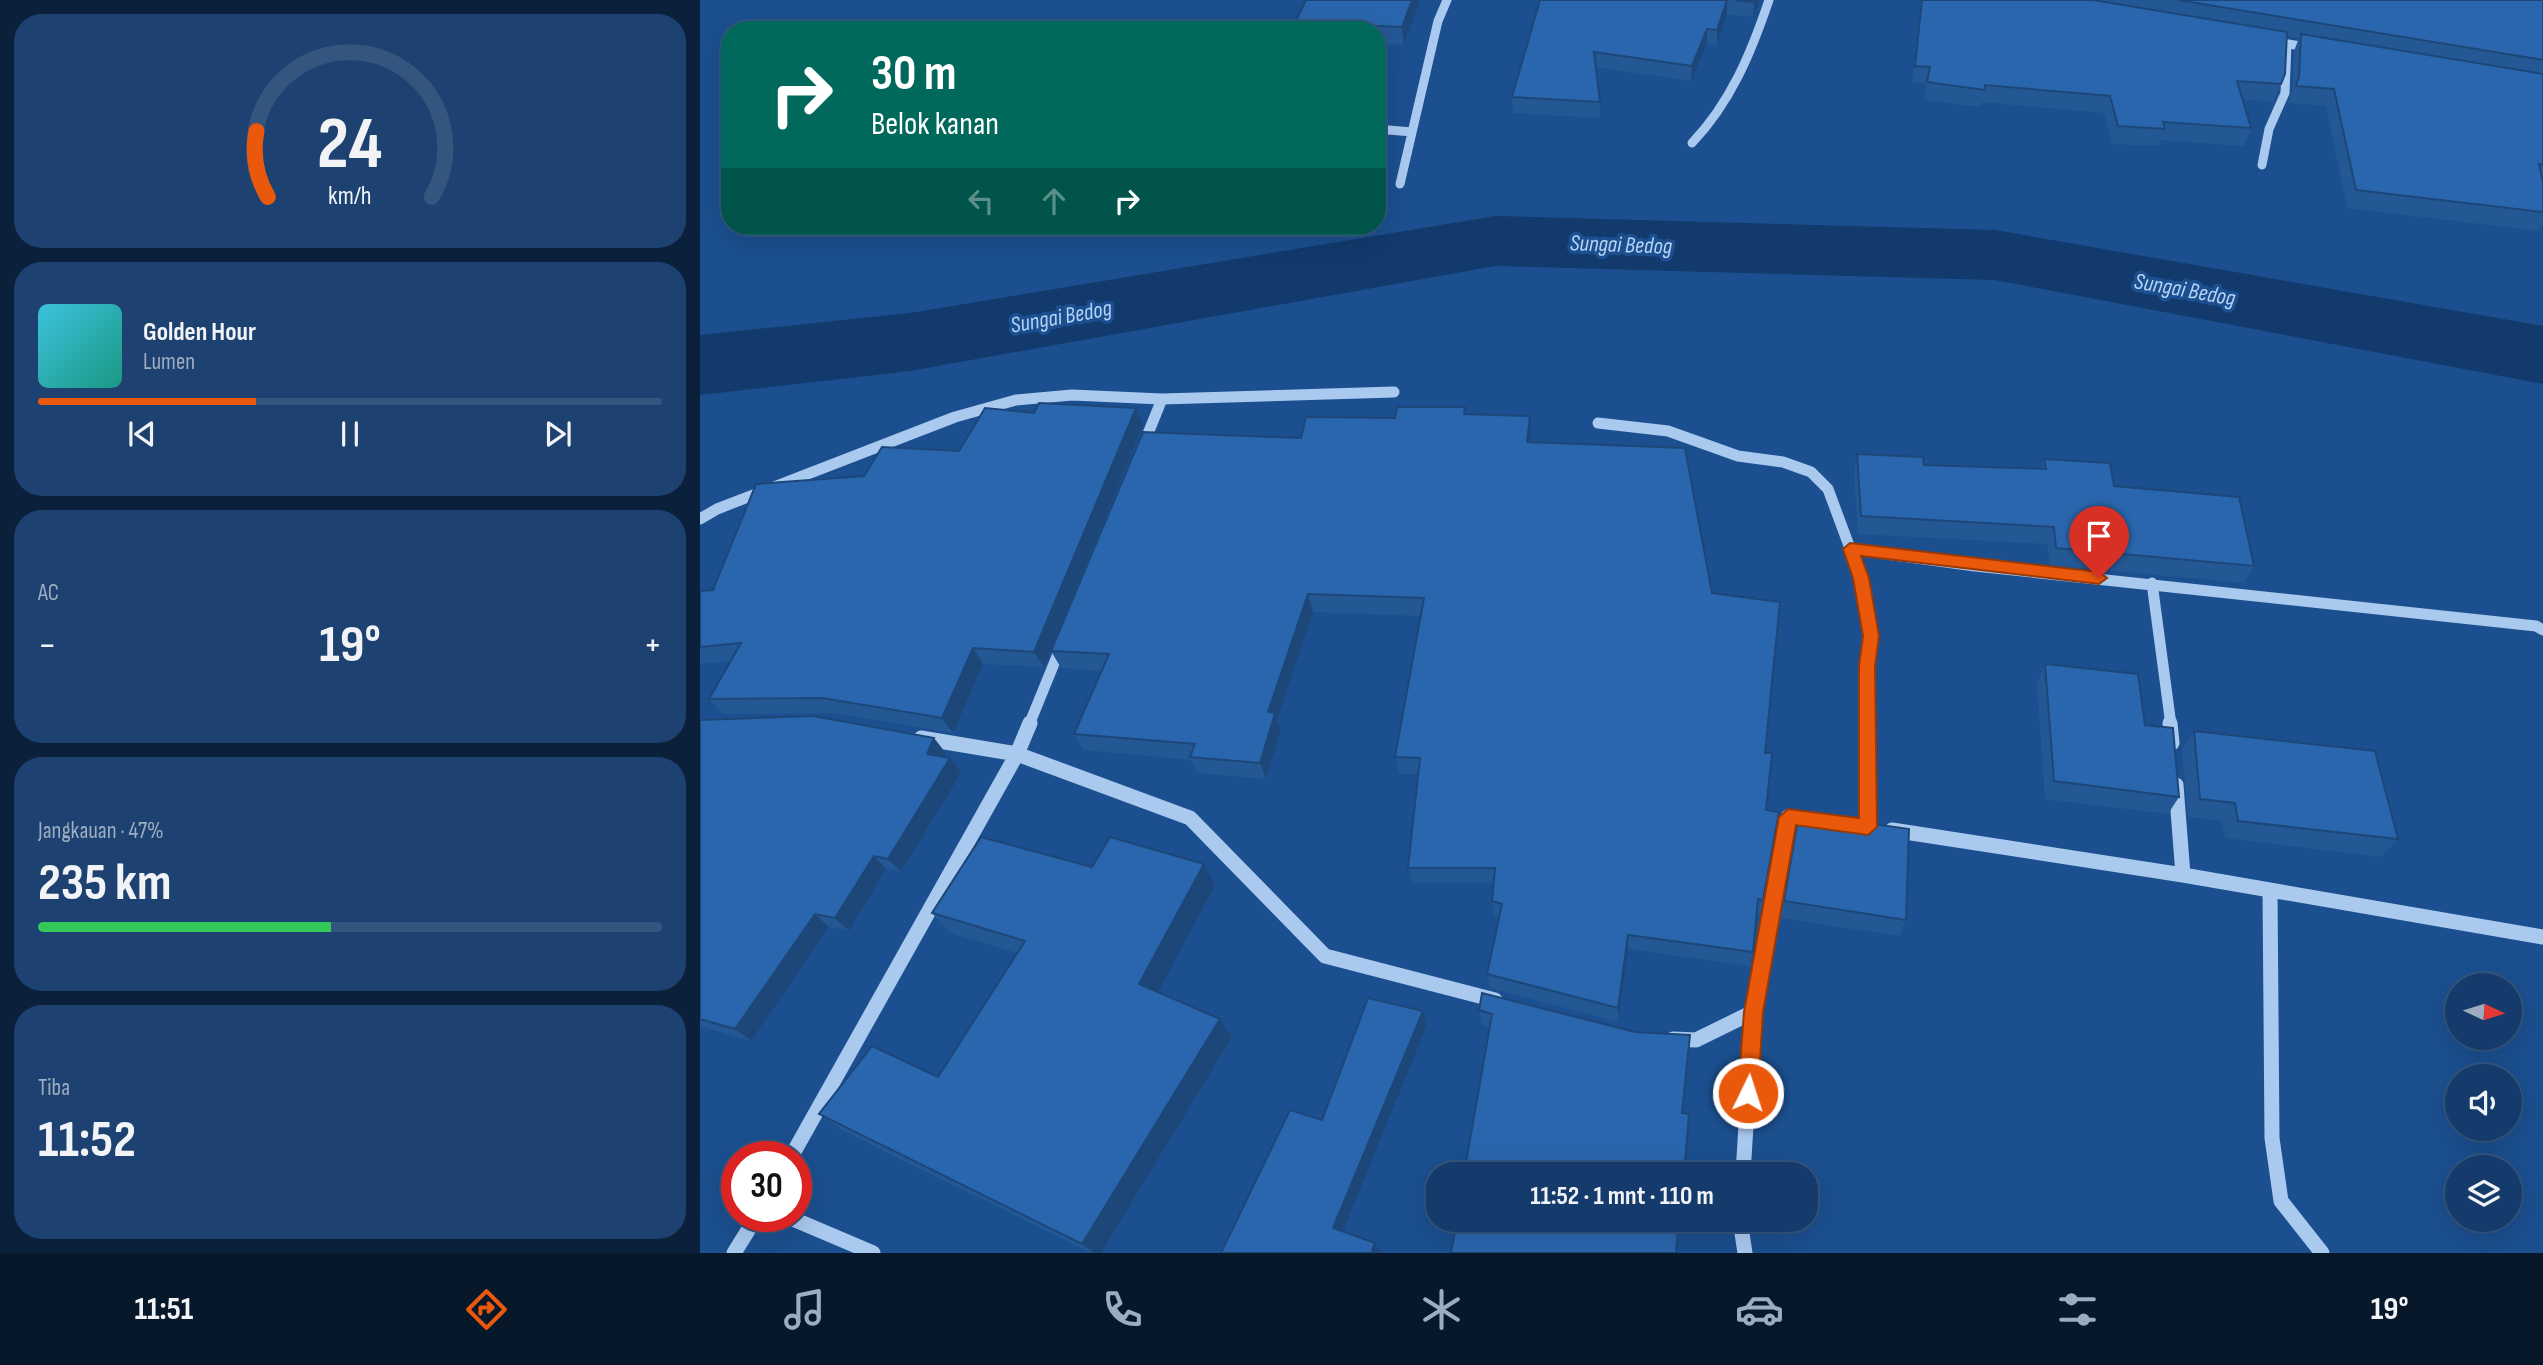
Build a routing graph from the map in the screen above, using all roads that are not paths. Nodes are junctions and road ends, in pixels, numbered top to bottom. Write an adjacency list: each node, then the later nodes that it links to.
1 (1447, 0): 7 (street)
2 (1769, 0): 8 (street)
3 (2263, 40): 4 (street)
4 (2287, 44): 5 (street); 9 (street)
5 (2327, 51)
6 (1386, 131): 7 (street)
7 (1412, 132): 10 (street)
8 (1692, 143)
9 (2263, 165)
10 (1400, 184)
11 (1394, 391): 12 (street)
12 (1162, 399): 14 (street); 15 (street)
13 (1598, 423): 16 (street)
14 (1136, 462)
15 (700, 519)
16 (1850, 549): 17 (street); 23 (street)
17 (2152, 583): 19 (street); 23 (street)
18 (1069, 627): 21 (street)
19 (2543, 631)
20 (908, 736): 21 (street)
21 (1017, 754): 26 (street); 29 (street)
22 (1828, 822): 27 (street)
23 (2183, 875): 24 (street)
24 (2270, 890): 25 (street); 37 (street)
25 (2543, 937)
26 (1507, 1003)
27 (1753, 1012): 28 (street); 30 (street)
28 (1661, 1038)
29 (800, 1141)
30 (1744, 1162)
31 (812, 1227): 35 (street)
32 (747, 1232): 34 (street)
33 (1742, 1232): 36 (street)
34 (734, 1253)
35 (873, 1253)
36 (1745, 1253)
37 (2322, 1253)

